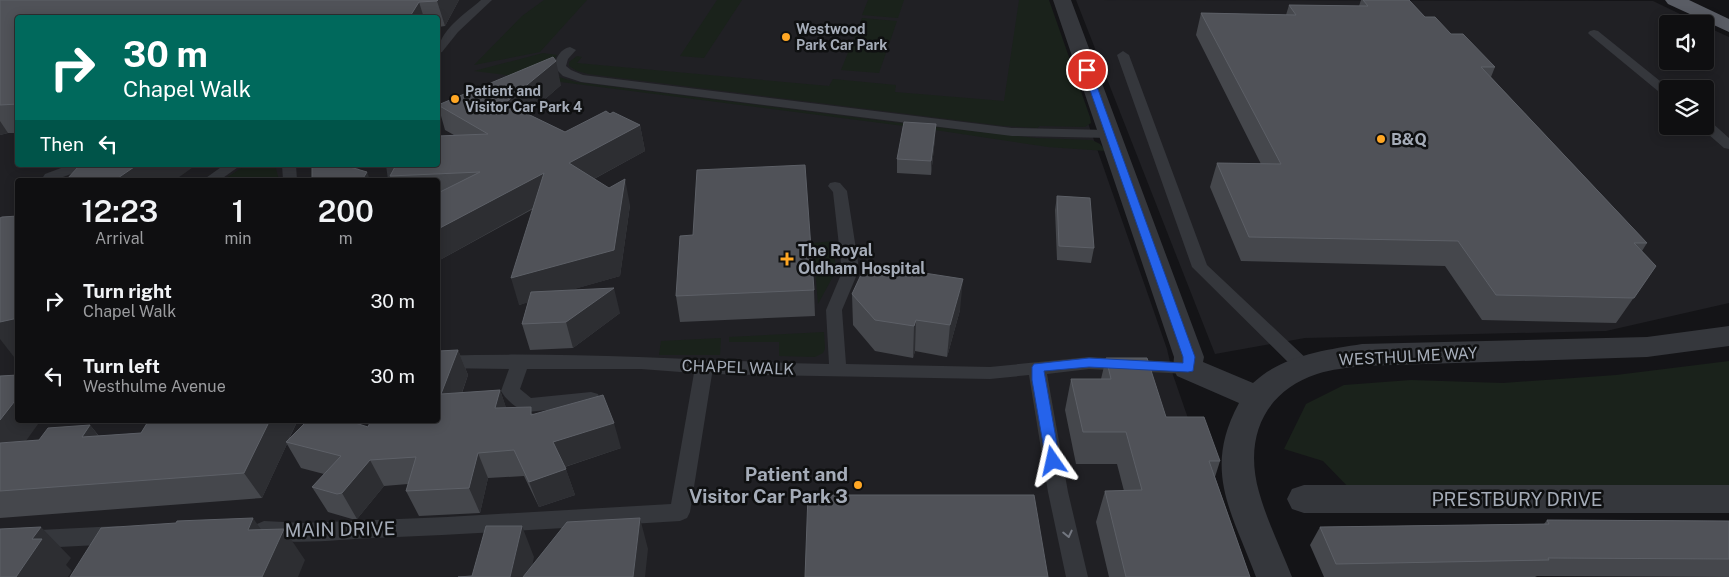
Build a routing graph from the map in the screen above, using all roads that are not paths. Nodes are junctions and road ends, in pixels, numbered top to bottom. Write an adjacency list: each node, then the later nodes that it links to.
1 (487, 0): 6 (lane)
2 (1062, 0): 11 (street)
3 (1674, 0): 4 (highway)
4 (1729, 26)
5 (1594, 33): 9 (lane)
6 (440, 48)
7 (570, 50): 11 (lane)
8 (1123, 55): 22 (lane)
9 (1659, 86)
10 (1714, 132): 12 (lane)
11 (1110, 134): 24 (street)
12 (1729, 145)
13 (77, 167): 15 (lane)
14 (231, 167): 16 (lane)
15 (50, 177)
16 (213, 178)
17 (836, 186): 25 (lane)
18 (1729, 336): 22 (street, WESTHULME WAY)
19 (440, 362): 20 (lane, CHAPEL WALK)
20 (520, 363): 23 (lane, CHAPEL WALK); 27 (lane)
21 (1038, 367): 24 (lane, CHAPEL WALK); 25 (lane, CHAPEL WALK); 28 (lane)
22 (1304, 367): 26 (street, WESTHULME WAY)
23 (704, 368): 25 (lane, CHAPEL WALK); 31 (lane)
24 (1188, 368): 26 (street)
25 (838, 371)
26 (1257, 398): 36 (street, WESTHULME WAY)
27 (591, 399)
28 (1058, 492): 35 (lane, one-way to 35)
29 (1304, 498): 30 (street, PRESTBURY DRIVE)
30 (1729, 499)
31 (680, 512): 32 (lane, MAIN DRIVE)
32 (242, 529)
33 (137, 534): 34 (lane)
34 (0, 541)
35 (1077, 577)
36 (1274, 577)

